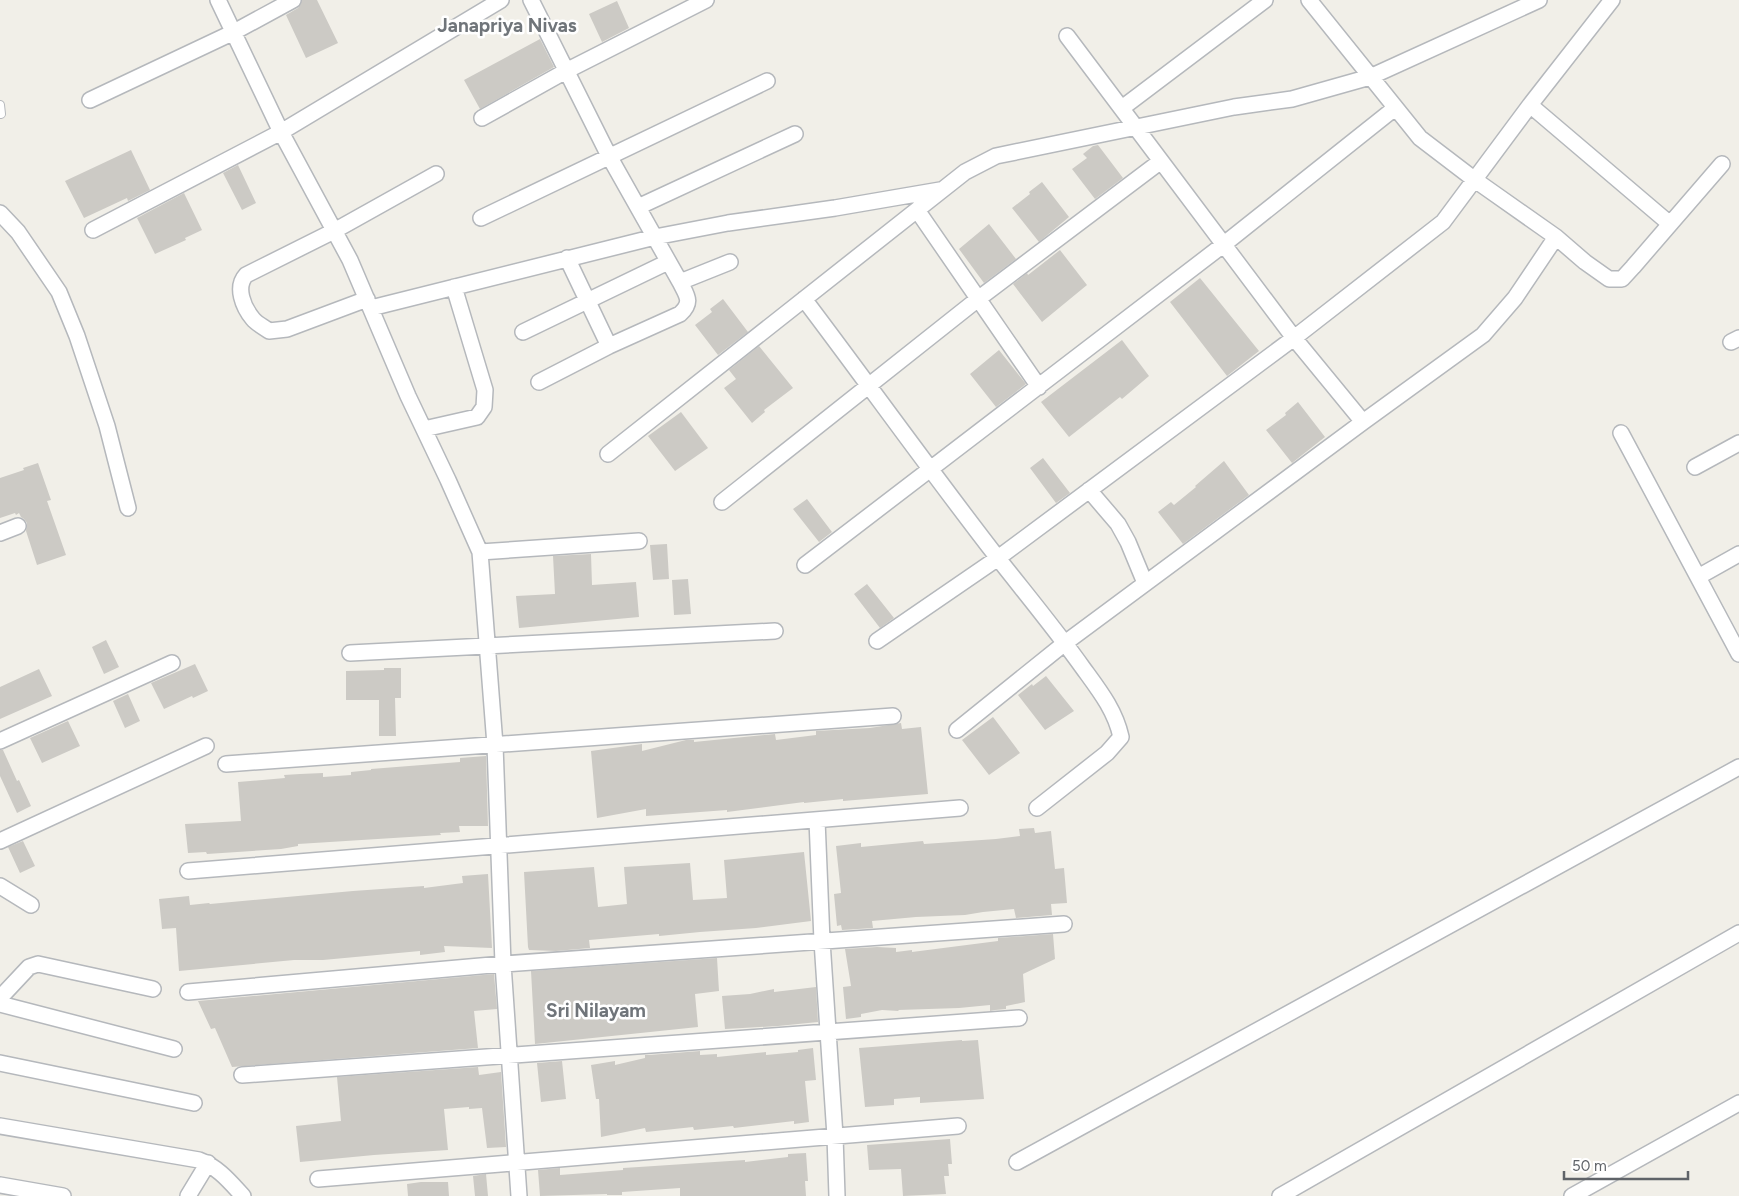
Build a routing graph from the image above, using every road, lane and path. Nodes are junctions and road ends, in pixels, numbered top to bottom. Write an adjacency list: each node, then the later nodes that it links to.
1 (218, 0): 10 (street)
2 (293, 0): 10 (street)
3 (501, 0): 23 (street)
4 (531, 0): 12 (street)
5 (706, 0): 12 (street)
6 (1265, 0): 18 (street)
7 (1309, 0): 13 (street)
8 (1539, 0): 13 (street)
9 (1612, 0): 17 (street)
10 (234, 32): 15 (street); 23 (street)
11 (1067, 36): 18 (street)
12 (566, 71): 21 (street); 25 (street)
13 (1370, 77): 19 (street); 22 (street)
14 (767, 81): 25 (street)
15 (90, 100)
16 (0, 105): 20 (lane)
17 (1530, 105): 29 (street); 35 (street)
18 (1122, 108): 22 (street)
19 (1395, 108): 29 (street); 40 (street)
20 (1, 114)
21 (482, 118)
22 (1136, 128): 26 (street); 30 (street)
23 (281, 132): 36 (street); 37 (street)
24 (795, 134): 31 (street)
25 (609, 156): 31 (street); 34 (street)
26 (1161, 161): 40 (street); 46 (street)
27 (1722, 164): 35 (street)
28 (436, 174): 37 (street)
29 (1475, 180): 39 (street); 51 (street)
30 (943, 190): 32 (street); 38 (street)
31 (638, 207): 38 (street)
32 (917, 210): 46 (street); 47 (street)
33 (0, 213): 65 (street)
34 (481, 218)
35 (1670, 224): 39 (street)
36 (93, 230)
37 (334, 231): 49 (street); 49 (street)
38 (655, 237): 41 (street); 42 (street)
39 (1556, 237): 56 (street)
40 (1223, 245): 51 (street); 55 (street)
41 (567, 258): 45 (street); 48 (street)
42 (668, 262): 44 (street); 48 (street)
43 (730, 262): 44 (street)
44 (680, 282): 52 (street)
45 (454, 287): 49 (street); 57 (street)
46 (978, 298): 54 (street); 55 (street)
47 (804, 299): 54 (street); 60 (street)
48 (588, 301): 50 (street); 52 (street)
49 (369, 303): 57 (street)
50 (523, 332)
51 (1294, 338): 56 (street); 63 (street)
52 (609, 346): 53 (street)
53 (540, 382)
54 (870, 385): 62 (street); 64 (street)
55 (1039, 387): 62 (street)
56 (1362, 422): 74 (street)
57 (424, 429): 69 (street)
58 (1621, 433): 73 (street)
59 (1739, 444): 61 (street)
60 (608, 454)
61 (1695, 467)
62 (930, 470): 71 (street); 72 (street)
63 (1090, 490): 71 (street); 74 (street)
64 (722, 502)
65 (128, 508)
66 (18, 526): 67 (street)
67 (0, 533)
68 (639, 541): 69 (street)
69 (480, 552): 78 (street)
70 (1739, 554): 73 (street)
71 (998, 558): 76 (street); 77 (street)
72 (805, 565)
73 (1698, 577): 80 (street)
74 (1145, 583): 77 (street)
75 (775, 631): 78 (street)
76 (877, 641)
77 (1065, 643): 83 (street); 90 (street)
78 (488, 645): 79 (street); 85 (street)
79 (350, 653)
80 (1739, 654)
81 (172, 663): 84 (street)
82 (893, 716): 85 (street)
83 (957, 730)
84 (0, 741)
85 (495, 745): 87 (street); 93 (street)
86 (206, 746): 92 (street)
87 (226, 764)
88 (1739, 767): 117 (street)
89 (960, 808): 91 (street)
90 (1038, 808)
91 (817, 820): 93 (street); 99 (street)
92 (0, 841)
93 (498, 846): 94 (street); 100 (street)
94 (188, 871)
95 (0, 886): 96 (street)
96 (31, 905)
97 (1064, 924): 99 (street)
98 (1739, 933): 126 (street)
99 (822, 941): 100 (street); 106 (street)
100 (503, 964): 102 (street); 108 (street)
101 (153, 989): 103 (street)
102 (188, 992)
103 (0, 998)
104 (0, 1004): 107 (street)
105 (1019, 1018): 106 (street)
106 (828, 1032): 108 (street); 115 (street)
107 (174, 1049)
108 (510, 1055): 110 (street); 116 (street)
109 (0, 1064): 111 (street)
110 (242, 1076)
111 (194, 1103)
112 (1739, 1103): 127 (street)
113 (0, 1126): 118 (street)
114 (958, 1126): 115 (street)
115 (835, 1136): 116 (street); 125 (street)
116 (518, 1162): 119 (street); 124 (street)
117 (1017, 1162)
118 (208, 1163): 122 (street); 123 (street)
119 (318, 1179)
120 (0, 1185): 121 (street)
121 (63, 1196)
122 (188, 1196)
123 (243, 1196)
124 (519, 1196)
125 (837, 1196)
126 (1280, 1196)
127 (1572, 1196)

